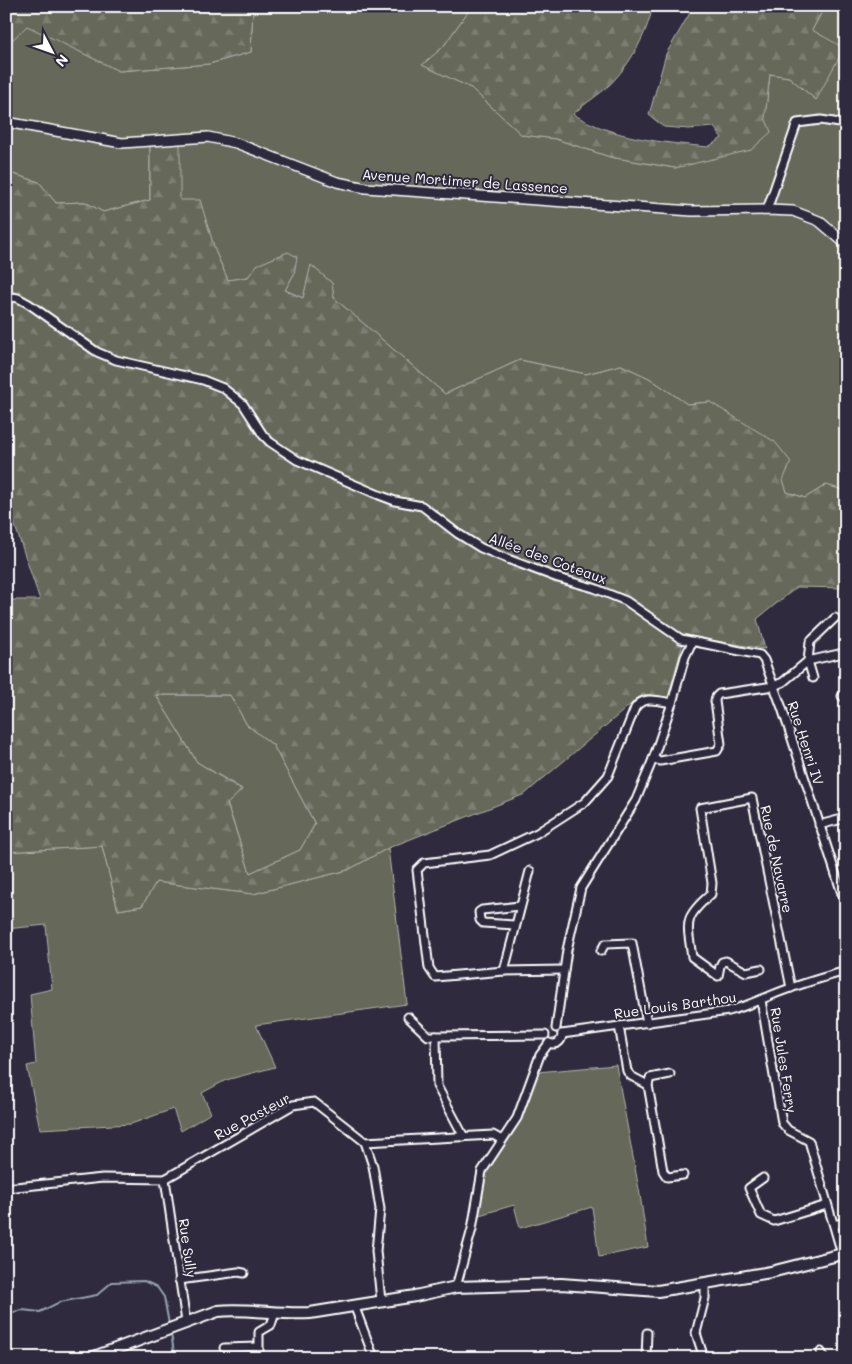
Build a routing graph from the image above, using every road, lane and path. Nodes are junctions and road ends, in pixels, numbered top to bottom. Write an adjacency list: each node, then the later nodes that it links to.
1 (6, 122): 3 (street, Avenue Mortimer de Lassence)
2 (846, 124): 3 (street)
3 (767, 210): 4 (street, Avenue Mortimer de Lassence)
4 (846, 244)
5 (6, 296): 7 (street, Allée des Coteaux)
6 (835, 618): 9 (street)
7 (692, 642): 11 (street, Rue Henri IV); 12 (street)
8 (846, 654): 9 (street)
9 (808, 661): 10 (street); 11 (street)
10 (813, 678)
11 (774, 686): 13 (street); 15 (street, Rue Henri IV)
12 (672, 703): 13 (street); 23 (street)
13 (652, 759): 22 (street)
14 (846, 818): 15 (street)
15 (819, 825): 18 (street, Rue Henri IV)
16 (530, 871): 17 (street)
17 (520, 906): 19 (street); 19 (street)
18 (846, 906)
19 (515, 925): 23 (street)
20 (601, 950): 28 (street)
21 (761, 969): 25 (street, Rue de Navarre)
22 (564, 970): 23 (street); 30 (street)
23 (504, 971)
24 (846, 971): 25 (street, Rue Louis Barthou)
25 (791, 988): 26 (street, Rue Louis Barthou)
26 (761, 1000): 28 (street, Rue Louis Barthou); 44 (street, Rue Jules Ferry)
27 (408, 1018): 33 (street)
28 (647, 1023): 29 (street, Rue Louis Barthou)
29 (620, 1026): 31 (street, Rue Louis Barthou); 36 (street)
30 (556, 1028): 31 (street); 32 (street)
31 (562, 1034): 34 (street)
32 (545, 1035): 33 (street); 34 (street)
33 (436, 1036): 37 (street)
34 (549, 1043): 38 (street)
35 (670, 1074): 36 (street)
36 (648, 1084): 40 (street)
37 (464, 1137): 38 (street); 39 (street)
38 (502, 1140): 51 (street)
39 (364, 1142): 42 (street, Rue Pasteur); 52 (street)
40 (683, 1175)
41 (763, 1178): 44 (street)
42 (165, 1179): 43 (street); 49 (street, Rue Sully)
43 (6, 1188)
44 (827, 1205): 46 (street, Rue Jules Ferry)
45 (846, 1222): 46 (street)
46 (834, 1225): 47 (street, Rue Jules Ferry)
47 (844, 1253): 50 (main road)
48 (244, 1273): 49 (street)
49 (179, 1280): 55 (street, Rue Sully)
50 (706, 1283): 51 (main road); 63 (street)
51 (456, 1286): 52 (main road)
52 (381, 1301): 53 (main road)
53 (354, 1306): 54 (main road); 61 (street)
54 (275, 1314): 55 (main road); 57 (street)
55 (181, 1323): 59 (main road)
56 (647, 1333): 62 (street)
57 (258, 1347): 58 (street); 60 (street)
58 (224, 1348)
59 (91, 1358)
60 (259, 1358)
61 (374, 1358)
62 (646, 1358)
63 (704, 1358)

